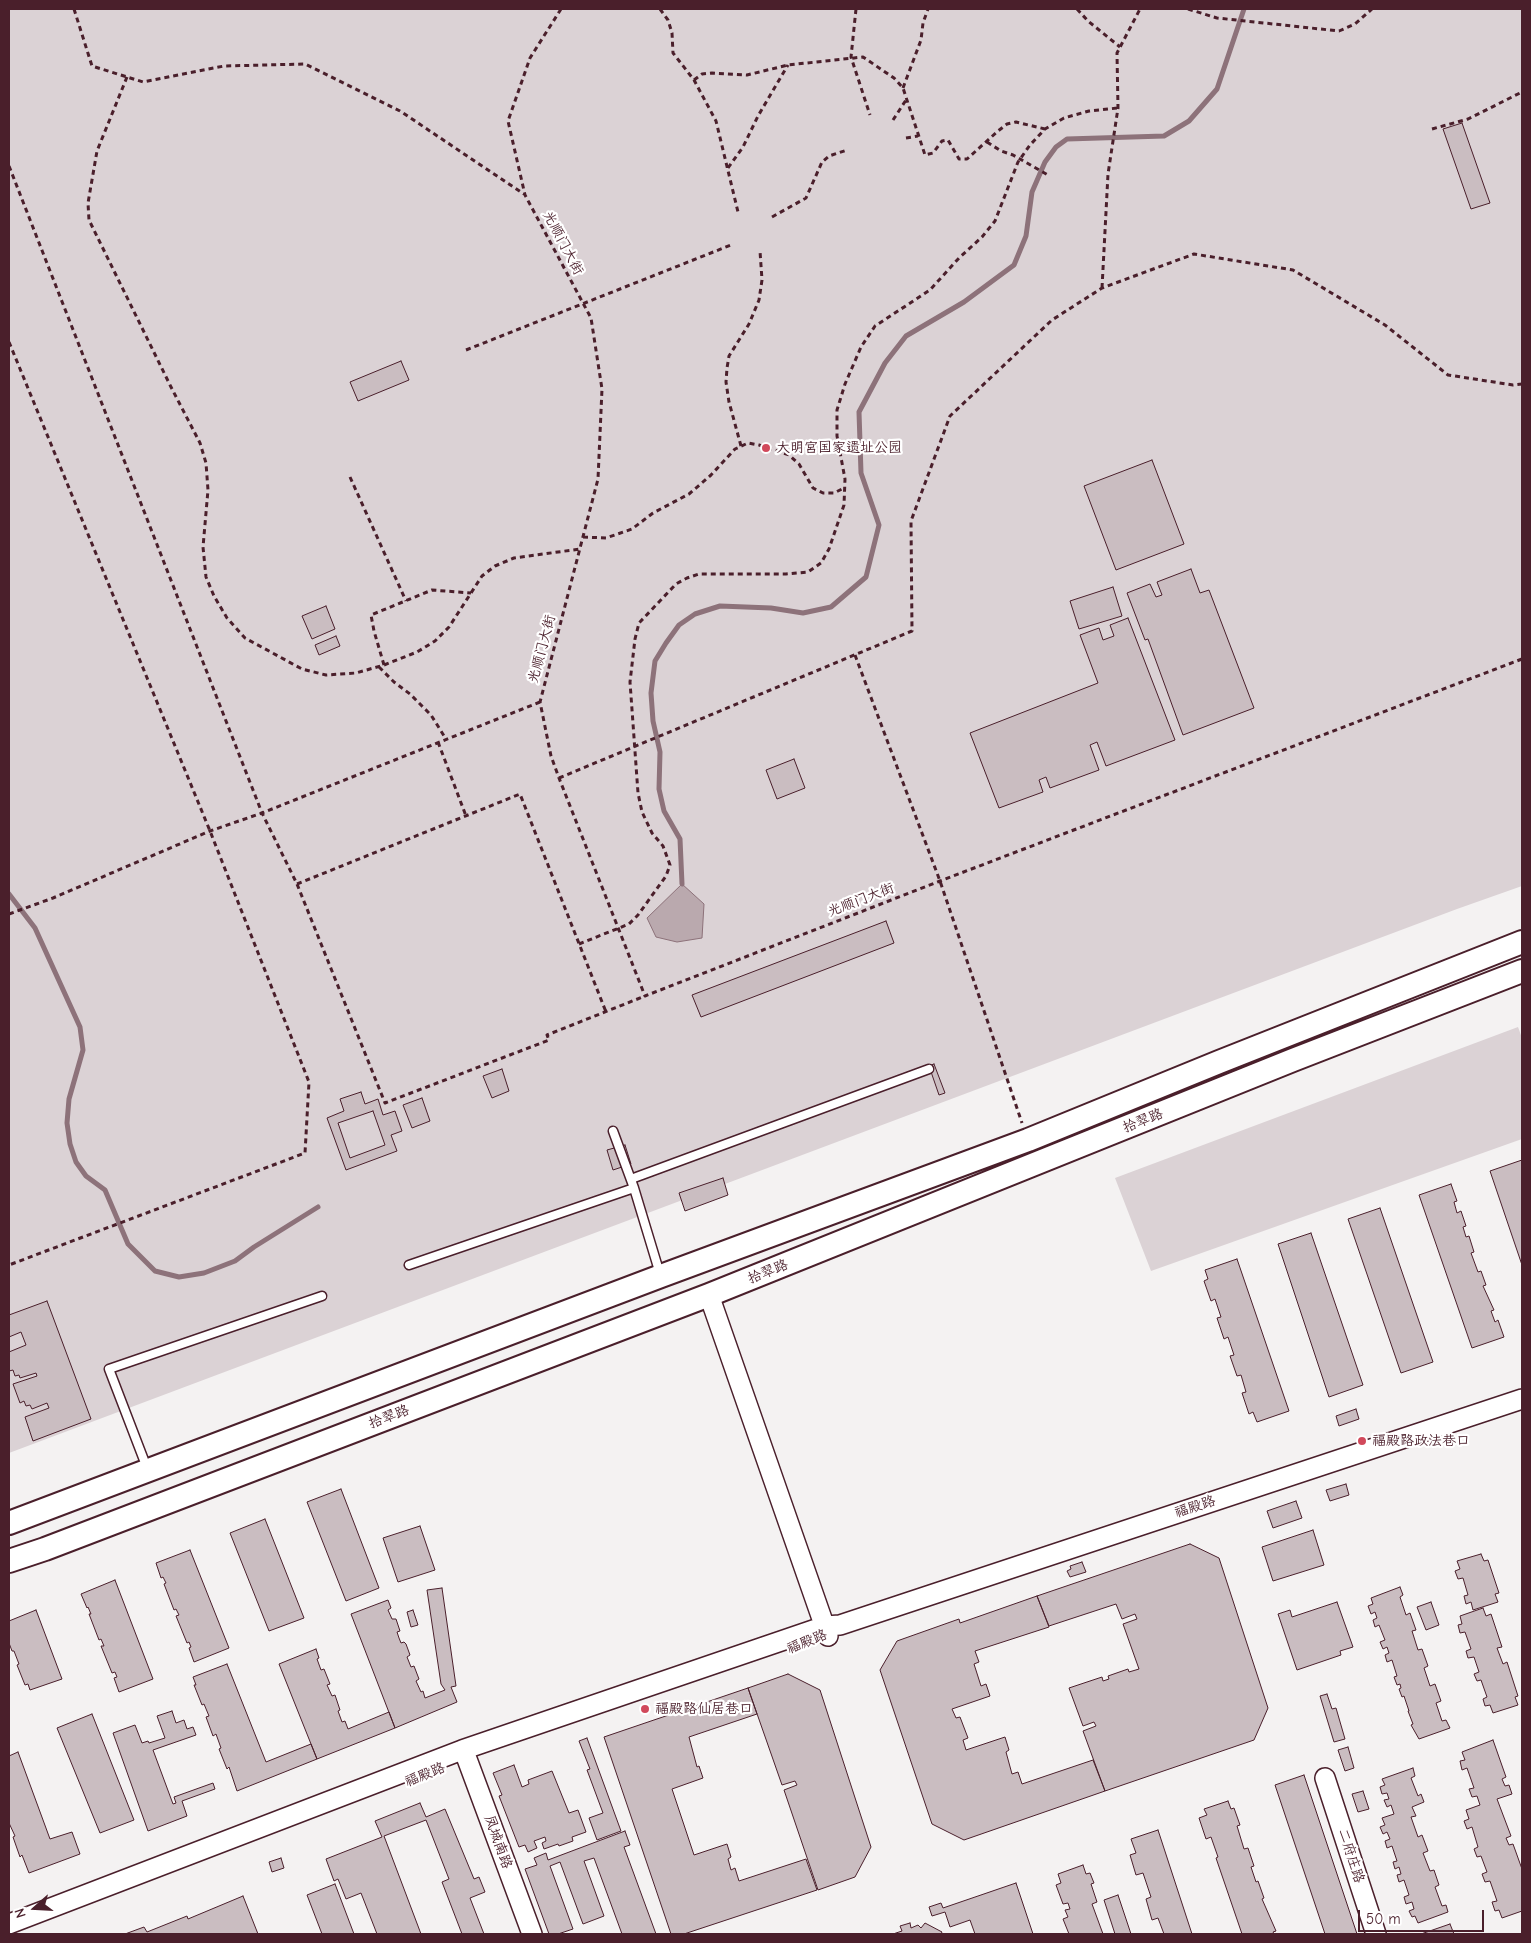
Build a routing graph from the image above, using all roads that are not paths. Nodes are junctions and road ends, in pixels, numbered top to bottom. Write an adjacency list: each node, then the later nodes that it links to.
1 (1522, 942): 8 (main road, 拾翠路)
2 (1522, 971): 9 (main road, 拾翠路)
3 (929, 1069): 5 (lane)
4 (613, 1131): 5 (lane)
5 (631, 1179): 6 (lane)
6 (634, 1188): 7 (lane); 8 (lane)
7 (408, 1265)
8 (661, 1276): 12 (main road, 拾翠路)
9 (709, 1295): 14 (main road, 拾翠路); 15 (street)
10 (322, 1296): 12 (lane)
11 (1522, 1399): 15 (street, 福殿路)
12 (148, 1470): 13 (main road, 拾翠路)
13 (9, 1523)
14 (9, 1562)
15 (831, 1629): 16 (street, 福殿路)
16 (464, 1754): 18 (street, 福殿路); 19 (street, 福殿路); 20 (street, 凤城南路)
17 (1325, 1778): 21 (street, 二府庄路)
18 (9, 1924)
19 (13, 1934)
20 (532, 1934)
21 (1376, 1934)

